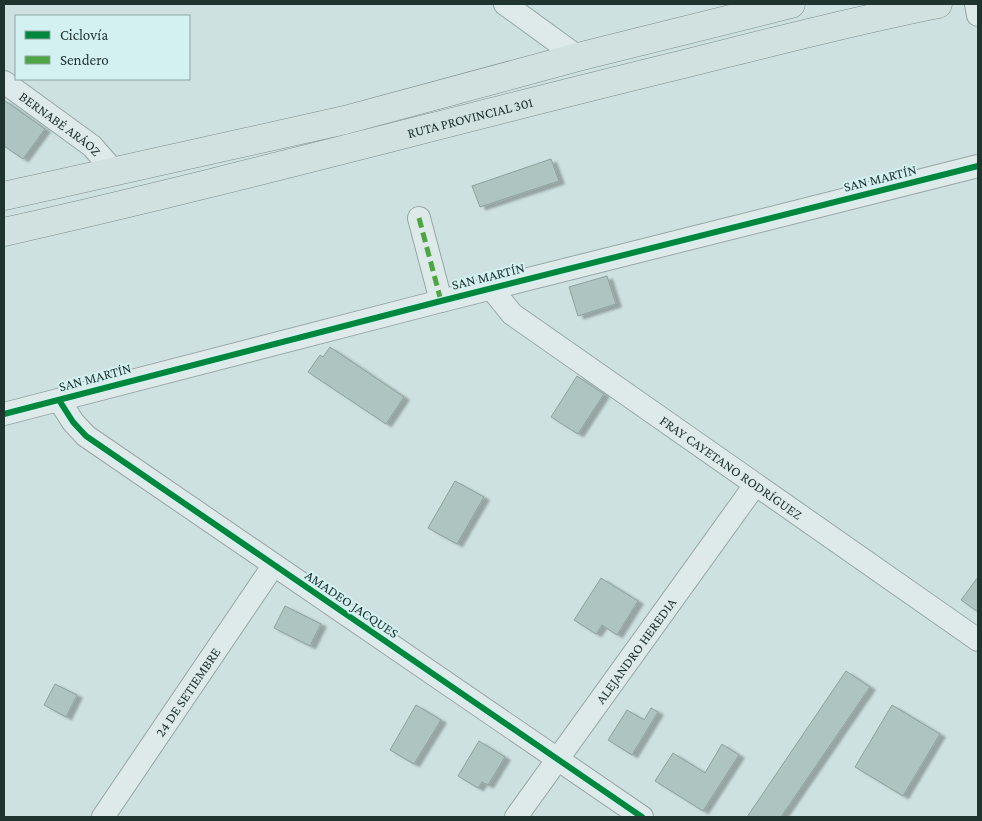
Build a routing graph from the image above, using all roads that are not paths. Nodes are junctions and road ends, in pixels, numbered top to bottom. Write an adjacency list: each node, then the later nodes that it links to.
1 (505, 4): 6 (street)
2 (791, 4): 6 (main road, RUTA PROVINCIAL 301)
3 (938, 4): 12 (main road, RUTA PROVINCIAL 301)
4 (976, 4): 5 (street)
5 (978, 15)
6 (578, 57): 9 (main road, RUTA PROVINCIAL 301)
7 (4, 82): 9 (street, BERNABÉ ARÁOZ)
8 (978, 166): 13 (street, SAN MARTÍN)
9 (113, 170): 10 (main road, RUTA PROVINCIAL 301)
10 (4, 196)
11 (420, 218): 14 (street)
12 (4, 232)
13 (491, 288): 14 (street, SAN MARTÍN); 17 (street, FRAY CAYETANO RODRÍGUEZ)
14 (441, 301): 15 (street, SAN MARTÍN)
15 (59, 400): 16 (street, SAN MARTÍN); 18 (street, AMADEO JACQUES)
16 (4, 414)
17 (755, 485): 19 (street, FRAY CAYETANO RODRÍGUEZ); 20 (street, ALEJANDRO HEREDIA)
18 (273, 566): 20 (street, AMADEO JACQUES); 21 (street, 24 DE SETIEMBRE)
19 (978, 640)
20 (557, 759): 22 (street, ALEJANDRO HEREDIA); 23 (street, AMADEO JACQUES)
21 (103, 817)
22 (516, 817)
23 (642, 817)

